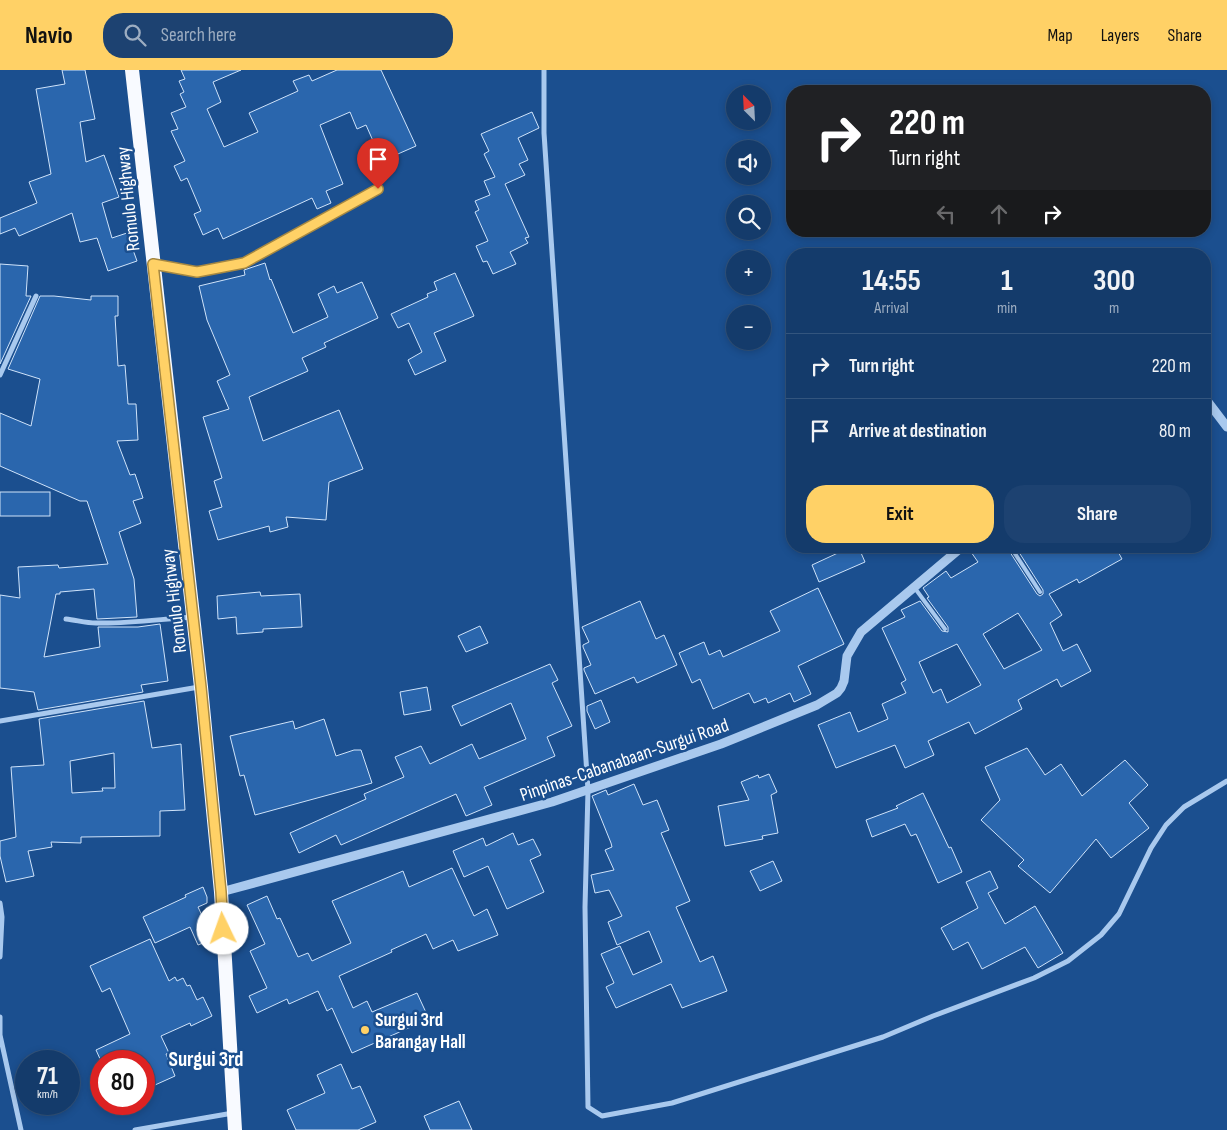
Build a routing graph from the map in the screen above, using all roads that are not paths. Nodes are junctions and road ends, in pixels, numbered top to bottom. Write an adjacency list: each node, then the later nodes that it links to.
1 (132, 70): 4 (highway, Romulo Highway)
2 (544, 70): 19 (street)
3 (378, 189): 4 (lane)
4 (153, 264): 13 (highway, Romulo Highway)
5 (36, 296): 6 (street)
6 (0, 375)
7 (1211, 406): 8 (street)
8 (1227, 427)
9 (955, 553): 11 (street, Pinpinas-Cabanabaan-Surgui Road)
10 (1015, 553): 12 (lane)
11 (914, 587): 15 (lane); 19 (street, Pinpinas-Cabanabaan-Surgui Road)
12 (1040, 592)
13 (193, 616): 14 (street); 16 (highway, Romulo Highway)
14 (66, 619)
15 (945, 629)
16 (201, 687): 17 (street); 20 (highway, Romulo Highway)
17 (0, 721)
18 (1227, 781): 19 (street)
19 (588, 790): 20 (street, Pinpinas-Cabanabaan-Surgui Road)
20 (221, 892): 24 (highway, Romulo Highway)
21 (0, 903): 22 (street)
22 (0, 957)
23 (0, 1017): 25 (street)
24 (233, 1113): 26 (street); 27 (highway, Romulo Highway)
25 (21, 1130)
26 (135, 1130)
27 (235, 1130)

